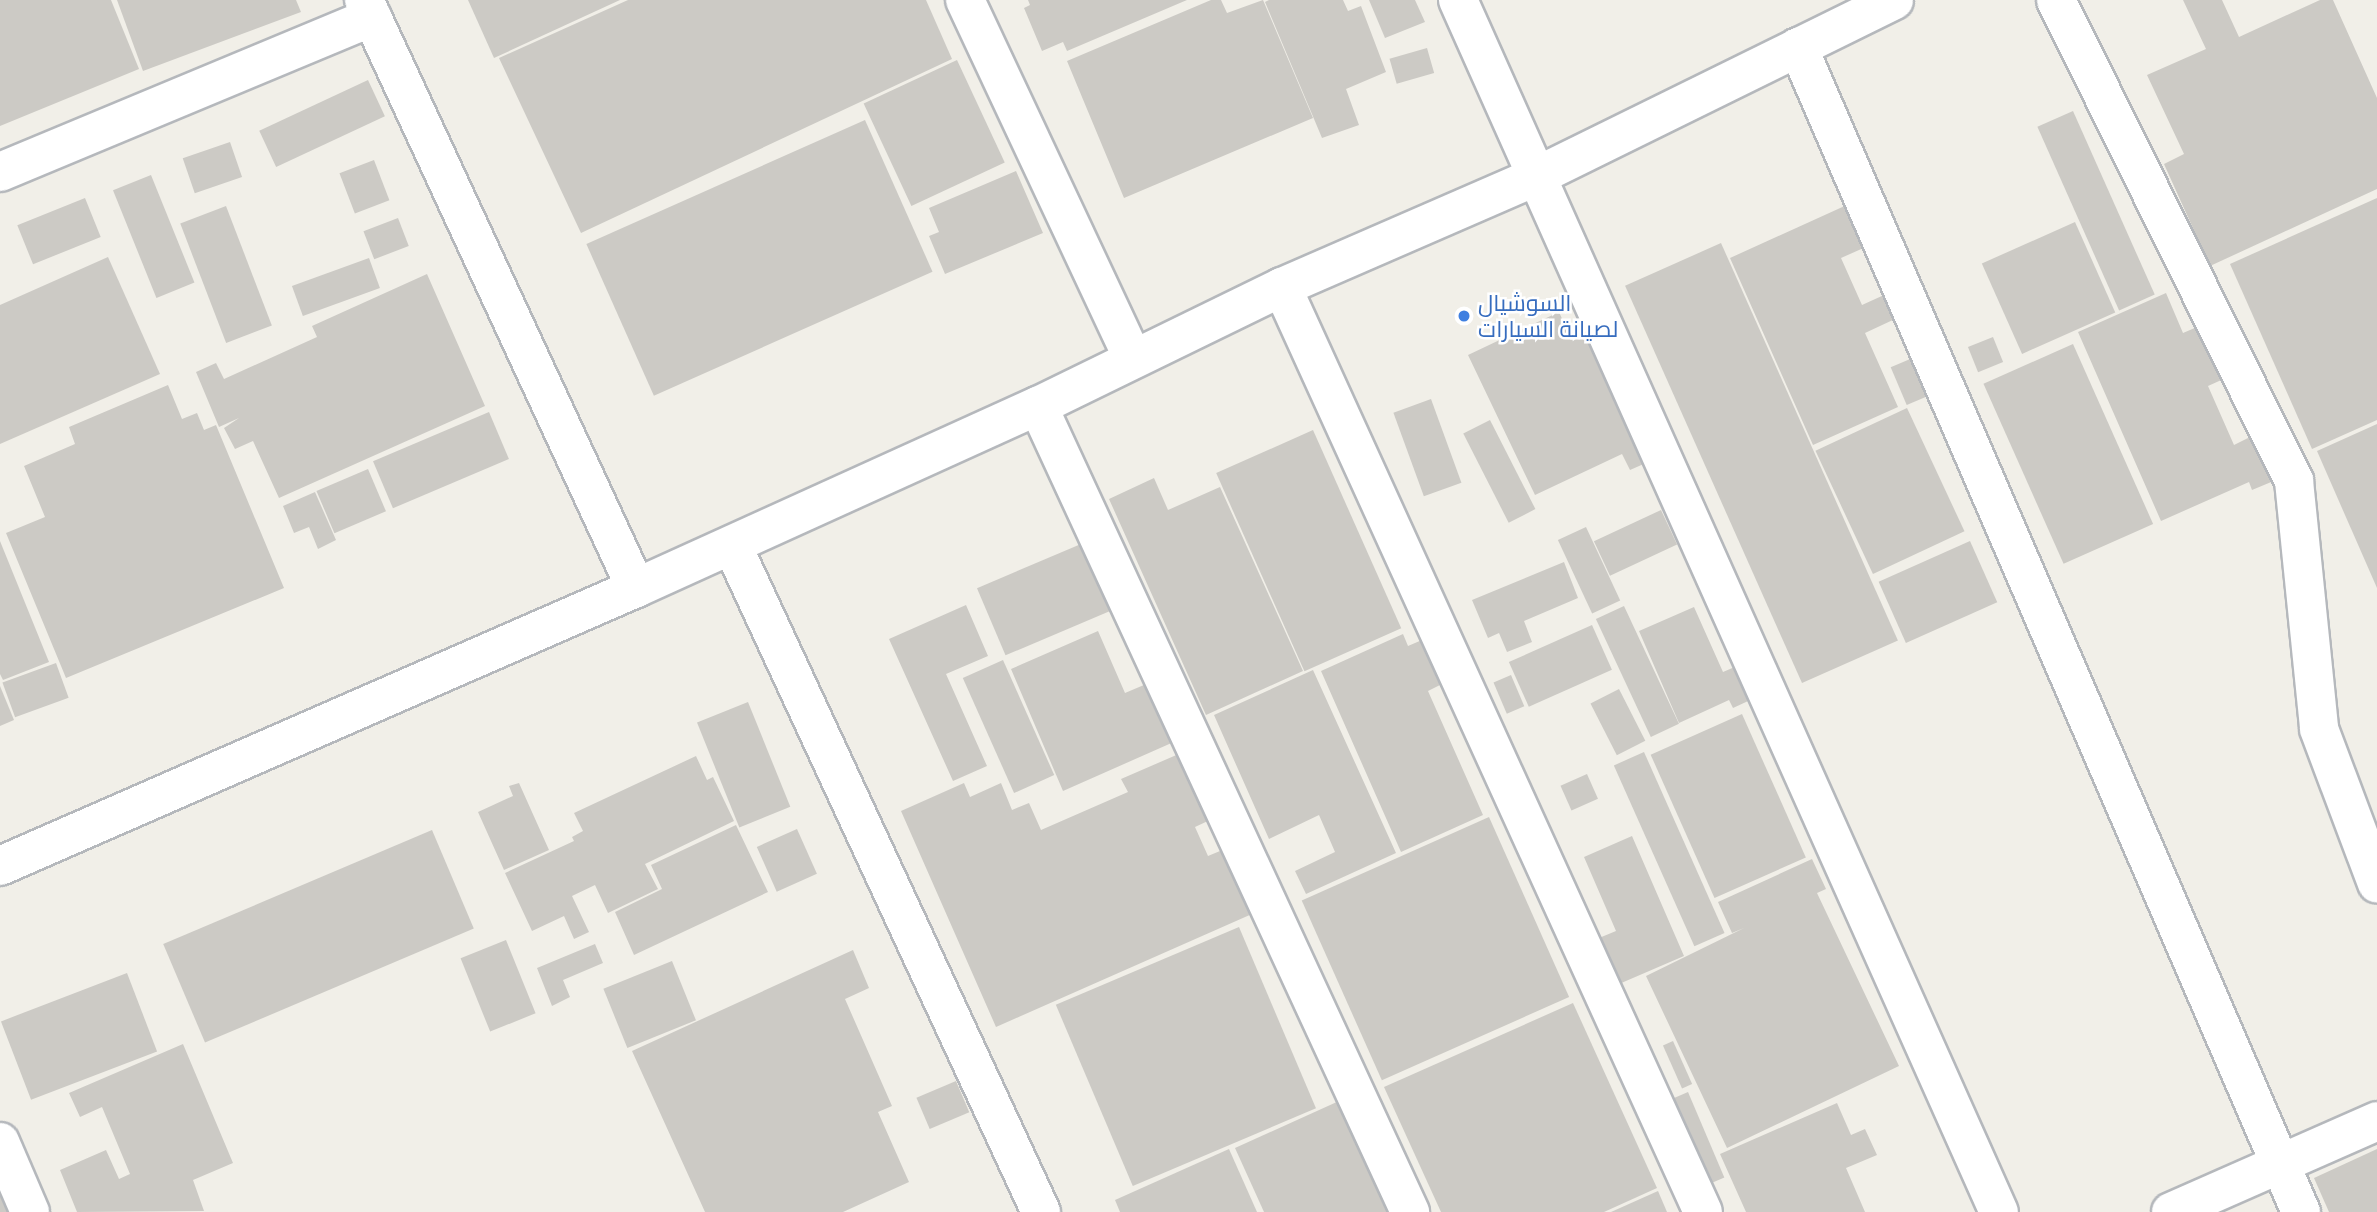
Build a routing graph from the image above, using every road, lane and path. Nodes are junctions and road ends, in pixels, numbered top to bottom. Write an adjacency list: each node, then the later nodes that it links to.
1 (965, 0): 10 (street)
2 (1458, 0): 8 (street)
3 (1894, 0): 6 (street)
4 (2056, 0): 15 (street)
5 (368, 8): 7 (street); 13 (street)
6 (1798, 47): 8 (street); 18 (street)
7 (0, 172)
8 (1535, 177): 9 (street); 23 (street)
9 (1282, 287): 10 (street); 22 (street)
10 (1133, 359): 11 (street)
11 (1038, 405): 12 (street); 21 (street)
12 (732, 545): 13 (street); 20 (street)
13 (636, 588): 14 (street)
14 (0, 866)
15 (2377, 883)
16 (2377, 1121): 18 (street)
17 (0, 1142): 19 (street)
18 (2279, 1162): 24 (street); 25 (street)
19 (30, 1212)
20 (1041, 1212)
21 (1410, 1212)
22 (1703, 1212)
23 (1999, 1212)
24 (2171, 1212)
25 (2301, 1212)

